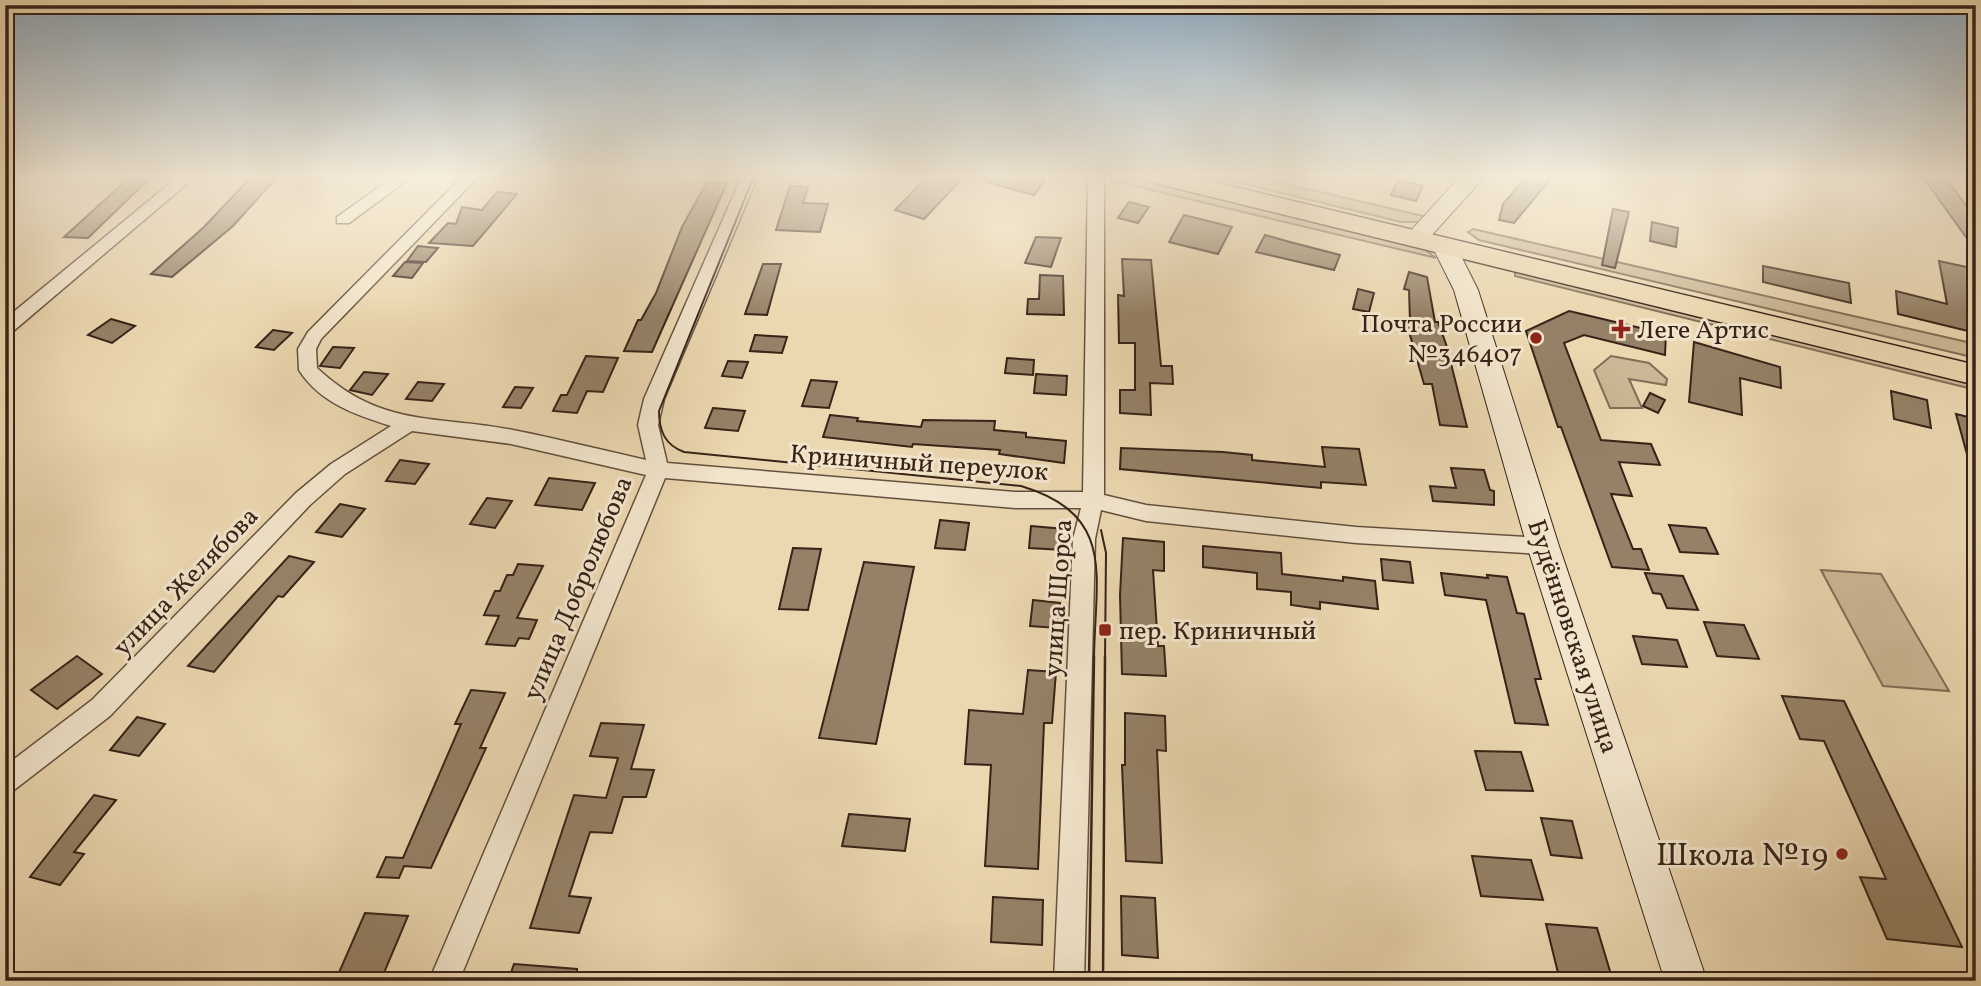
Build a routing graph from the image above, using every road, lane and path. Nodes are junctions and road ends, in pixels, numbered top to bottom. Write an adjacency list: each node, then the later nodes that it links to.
1 (135, 222): 11 (street)
2 (427, 222): 14 (street, Криничный переулок)
3 (731, 222): 15 (street, улица Добролюбова)
4 (1096, 222): 16 (street, улица Щорса)
5 (1360, 222): 8 (main road)
6 (1371, 222): 8 (main road)
7 (1444, 222): 8 (street)
8 (1433, 238): 9 (main road); 10 (street, Будённовская улица); 12 (main road)
9 (1482, 255): 10 (street); 13 (main road)
10 (1466, 290): 17 (street, Будённовская улица)
11 (5, 329)
12 (1976, 362)
13 (1976, 375)
14 (409, 424): 15 (street, Криничный переулок); 18 (street, улица Желябова)
15 (658, 470): 16 (street, Криничный переулок); 19 (street, улица Добролюбова)
16 (1093, 500): 17 (street, Криничный переулок); 20 (street, улица Щорса)
17 (1543, 546): 21 (street, Будённовская улица)
18 (5, 782)
19 (443, 981)
20 (1069, 981)
21 (1686, 981)

